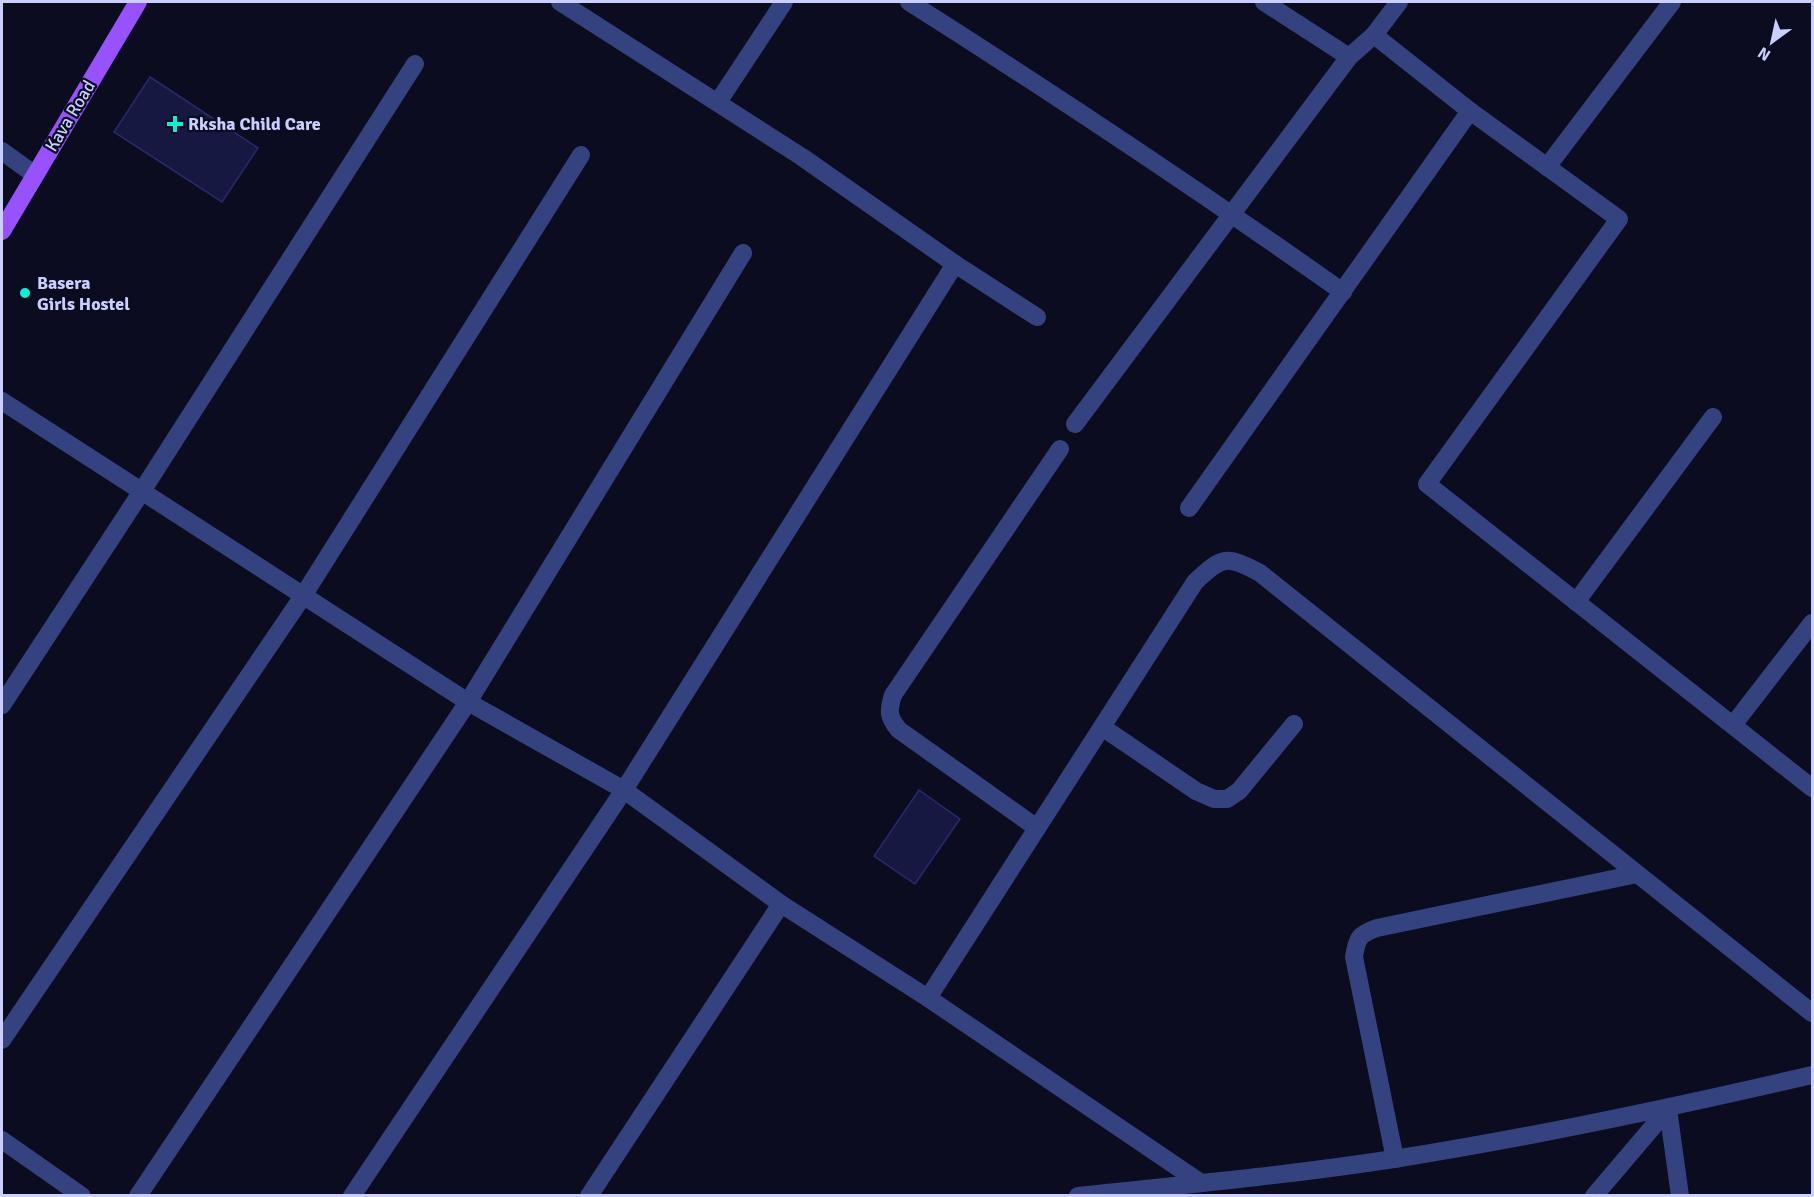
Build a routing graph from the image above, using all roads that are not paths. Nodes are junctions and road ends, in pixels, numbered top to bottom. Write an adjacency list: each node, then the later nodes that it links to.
1 (138, 2): 16 (main road, Kava Road)
2 (560, 2): 11 (street)
3 (784, 2): 11 (street)
4 (909, 2): 17 (street)
5 (1264, 2): 9 (street)
6 (1399, 2): 8 (street)
7 (1672, 2): 15 (street)
8 (1374, 35): 9 (street); 12 (street)
9 (1349, 57): 17 (street)
10 (415, 64): 27 (street)
11 (718, 102): 20 (street)
12 (1470, 111): 15 (street); 21 (street)
13 (2, 151): 16 (street)
14 (581, 155): 29 (street)
15 (1547, 167): 30 (street)
16 (35, 175): 18 (main road, Kava Road)
17 (1231, 213): 21 (street); 25 (street)
18 (2, 231)
19 (743, 253): 32 (street)
20 (955, 264): 22 (street); 38 (street)
21 (1343, 292): 28 (street)
22 (1037, 317)
23 (2, 401): 27 (street)
24 (1713, 417): 30 (street)
25 (1075, 424)
26 (1060, 449): 39 (street)
27 (141, 491): 29 (street); 33 (street)
28 (1188, 508)
29 (303, 596): 32 (street); 44 (street)
30 (1576, 603): 35 (street)
31 (1812, 623): 35 (street)
32 (468, 702): 38 (street); 51 (street)
33 (2, 705)
34 (1294, 724): 36 (street)
35 (1733, 725): 37 (street)
36 (1102, 727): 39 (street); 40 (street)
37 (1812, 788)
38 (624, 790): 41 (street); 52 (street)
39 (1037, 828): 42 (street)
40 (1637, 874): 43 (street); 48 (street)
41 (781, 904): 42 (street); 53 (street)
42 (928, 998): 49 (street)
43 (1812, 1013)
44 (2, 1040)
45 (1812, 1075): 46 (street)
46 (1668, 1109): 48 (street); 55 (street); 56 (street)
47 (2, 1140): 50 (street)
48 (1395, 1159): 49 (street)
49 (1201, 1183): 54 (street)
50 (82, 1196)
51 (138, 1196)
52 (352, 1196)
53 (589, 1196)
54 (1078, 1196)
55 (1594, 1196)
56 (1680, 1196)

